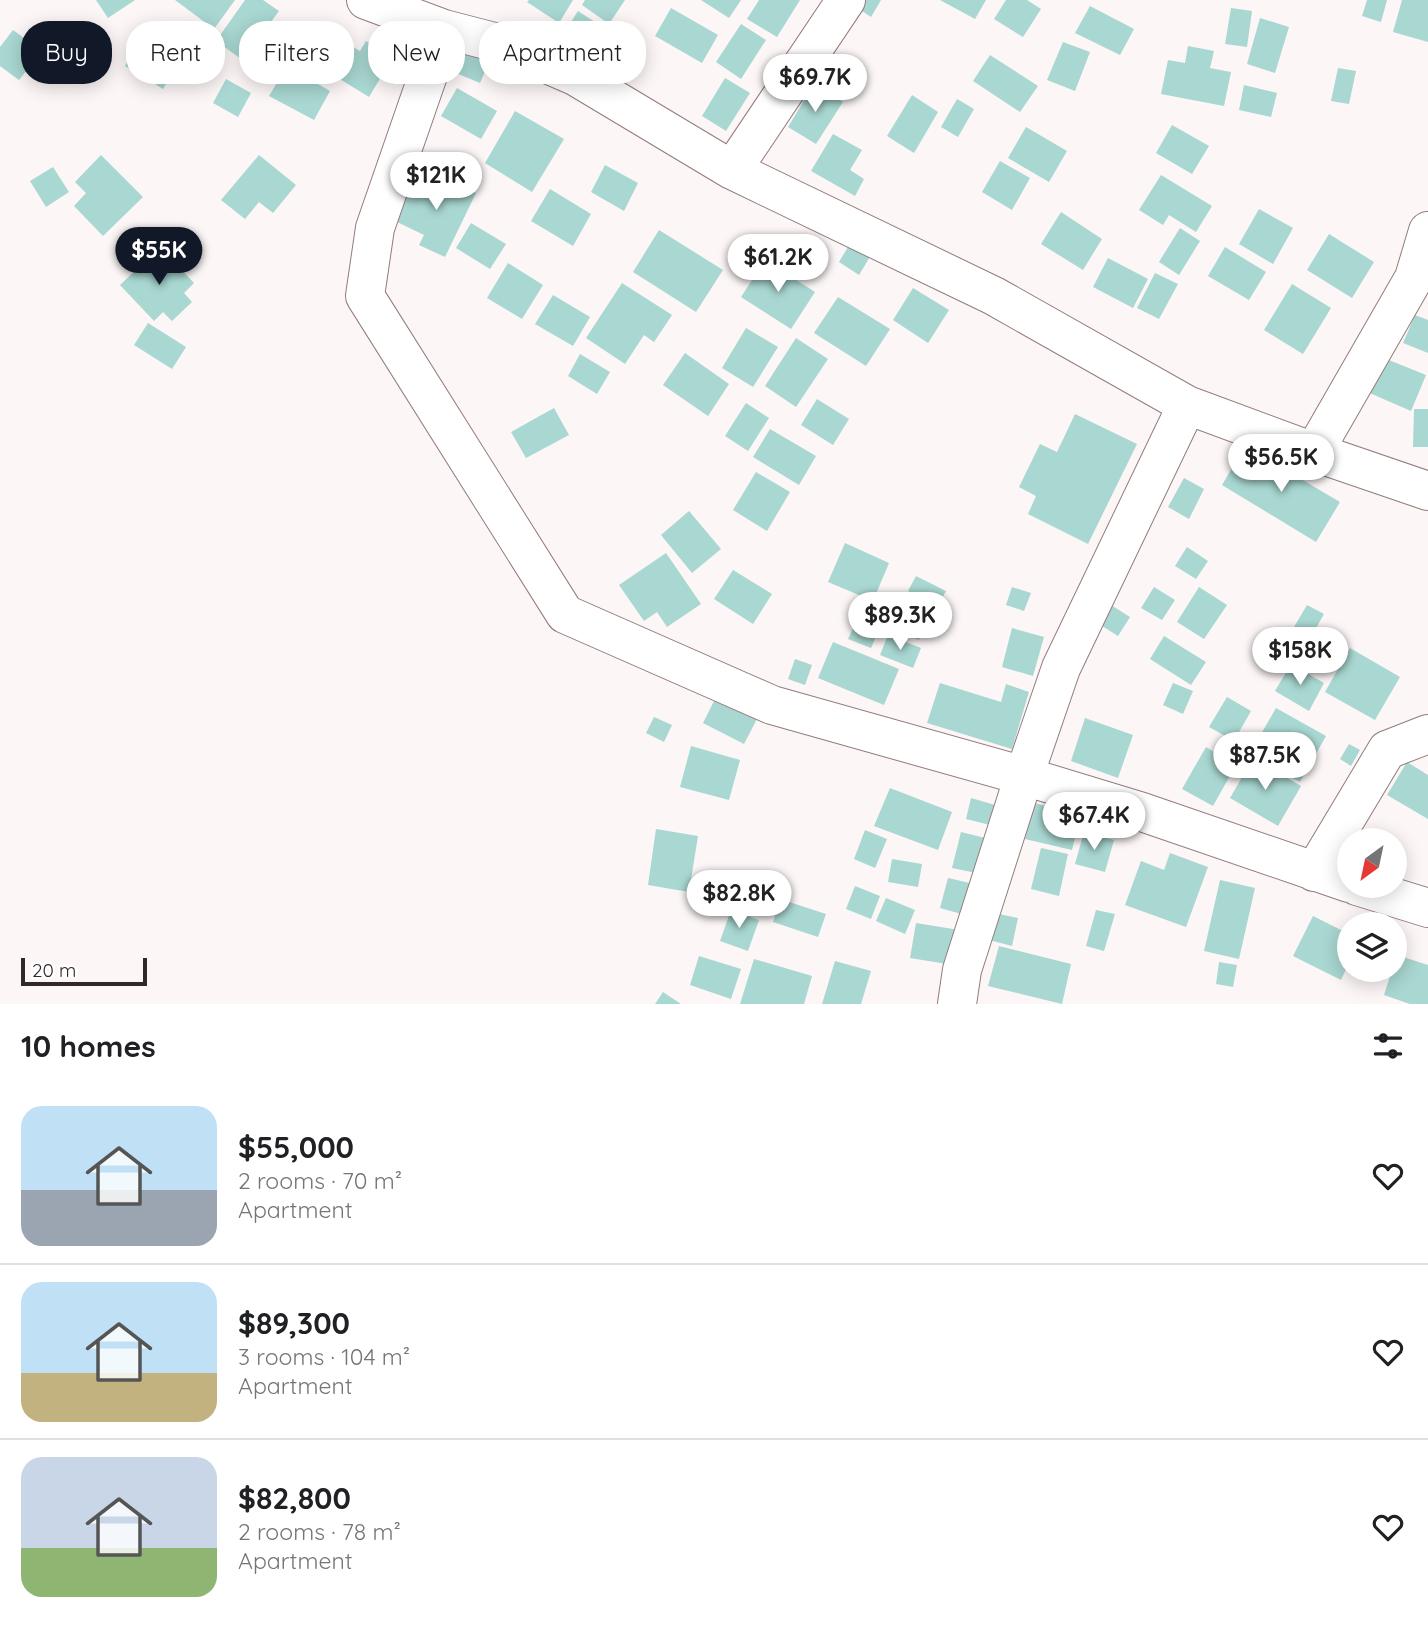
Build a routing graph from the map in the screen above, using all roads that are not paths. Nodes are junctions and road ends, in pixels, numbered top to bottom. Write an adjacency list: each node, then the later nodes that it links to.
1 (366, 0): 3 (street)
2 (846, 0): 6 (street)
3 (422, 21)
4 (465, 35): 6 (street)
5 (424, 84): 12 (street)
6 (732, 170): 8 (street)
7 (1428, 231): 9 (street)
8 (1187, 405): 9 (street); 12 (street)
9 (1314, 452): 10 (street)
10 (1428, 491)
11 (1428, 734): 13 (street)
12 (1024, 776): 13 (street); 16 (street)
13 (1332, 877)
14 (1396, 898): 15 (street)
15 (1428, 908)
16 (957, 1004)

